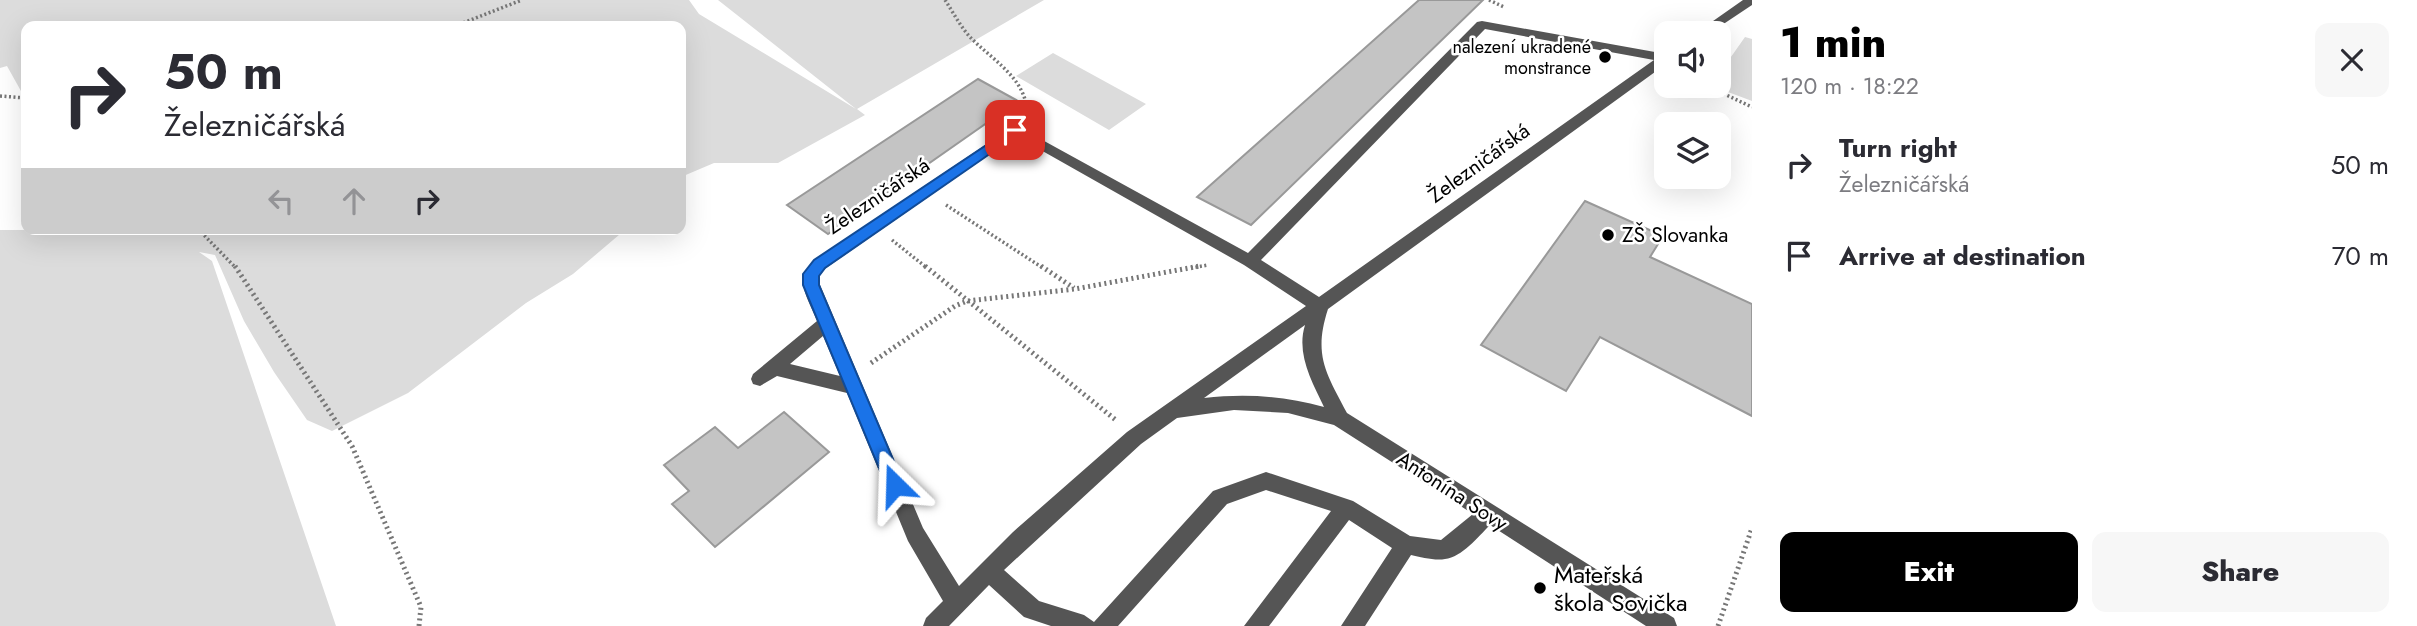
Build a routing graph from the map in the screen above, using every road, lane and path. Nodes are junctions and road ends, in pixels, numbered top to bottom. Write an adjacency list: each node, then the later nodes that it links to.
1 (522, 0): 4 (path)
2 (945, 0): 12 (path)
3 (1751, 0): 5 (street)
4 (468, 21)
5 (1720, 21)
6 (1654, 56): 16 (street, Železničářská)
7 (1654, 67): 20 (street, Železničářská)
8 (0, 96): 10 (path)
9 (1731, 97): 11 (path)
10 (21, 98)
11 (1752, 107)
12 (1015, 130): 13 (street, Železničářská); 16 (street)
13 (925, 192): 14 (street, Železničářská); 18 (path)
14 (874, 226): 19 (path); 21 (street, Železničářská)
15 (204, 235): 32 (path)
16 (1250, 261): 20 (street)
17 (1219, 263): 18 (path)
18 (1074, 289): 19 (path)
19 (967, 300): 22 (path); 25 (path)
20 (1320, 306): 23 (street, Železničářská); 24 (street)
21 (827, 323): 22 (street, Železničářská); 22 (street)
22 (852, 382): 31 (street, Železničářská)
23 (1172, 411): 24 (street); 30 (street, Železničářská)
24 (1340, 419): 27 (street, Antonína Sovy)
25 (1118, 422)
26 (1346, 507): 29 (street); 34 (street); 35 (street)
27 (1487, 514): 29 (street); 37 (street, Antonína Sovy)
28 (1752, 528): 38 (path)
29 (1406, 545): 36 (street)
30 (989, 571): 31 (street, Železničářská); 33 (street)
31 (946, 618)
32 (419, 626)
33 (1084, 626)
34 (1103, 626)
35 (1255, 626)
36 (1352, 626)
37 (1666, 626)
38 (1718, 626)

